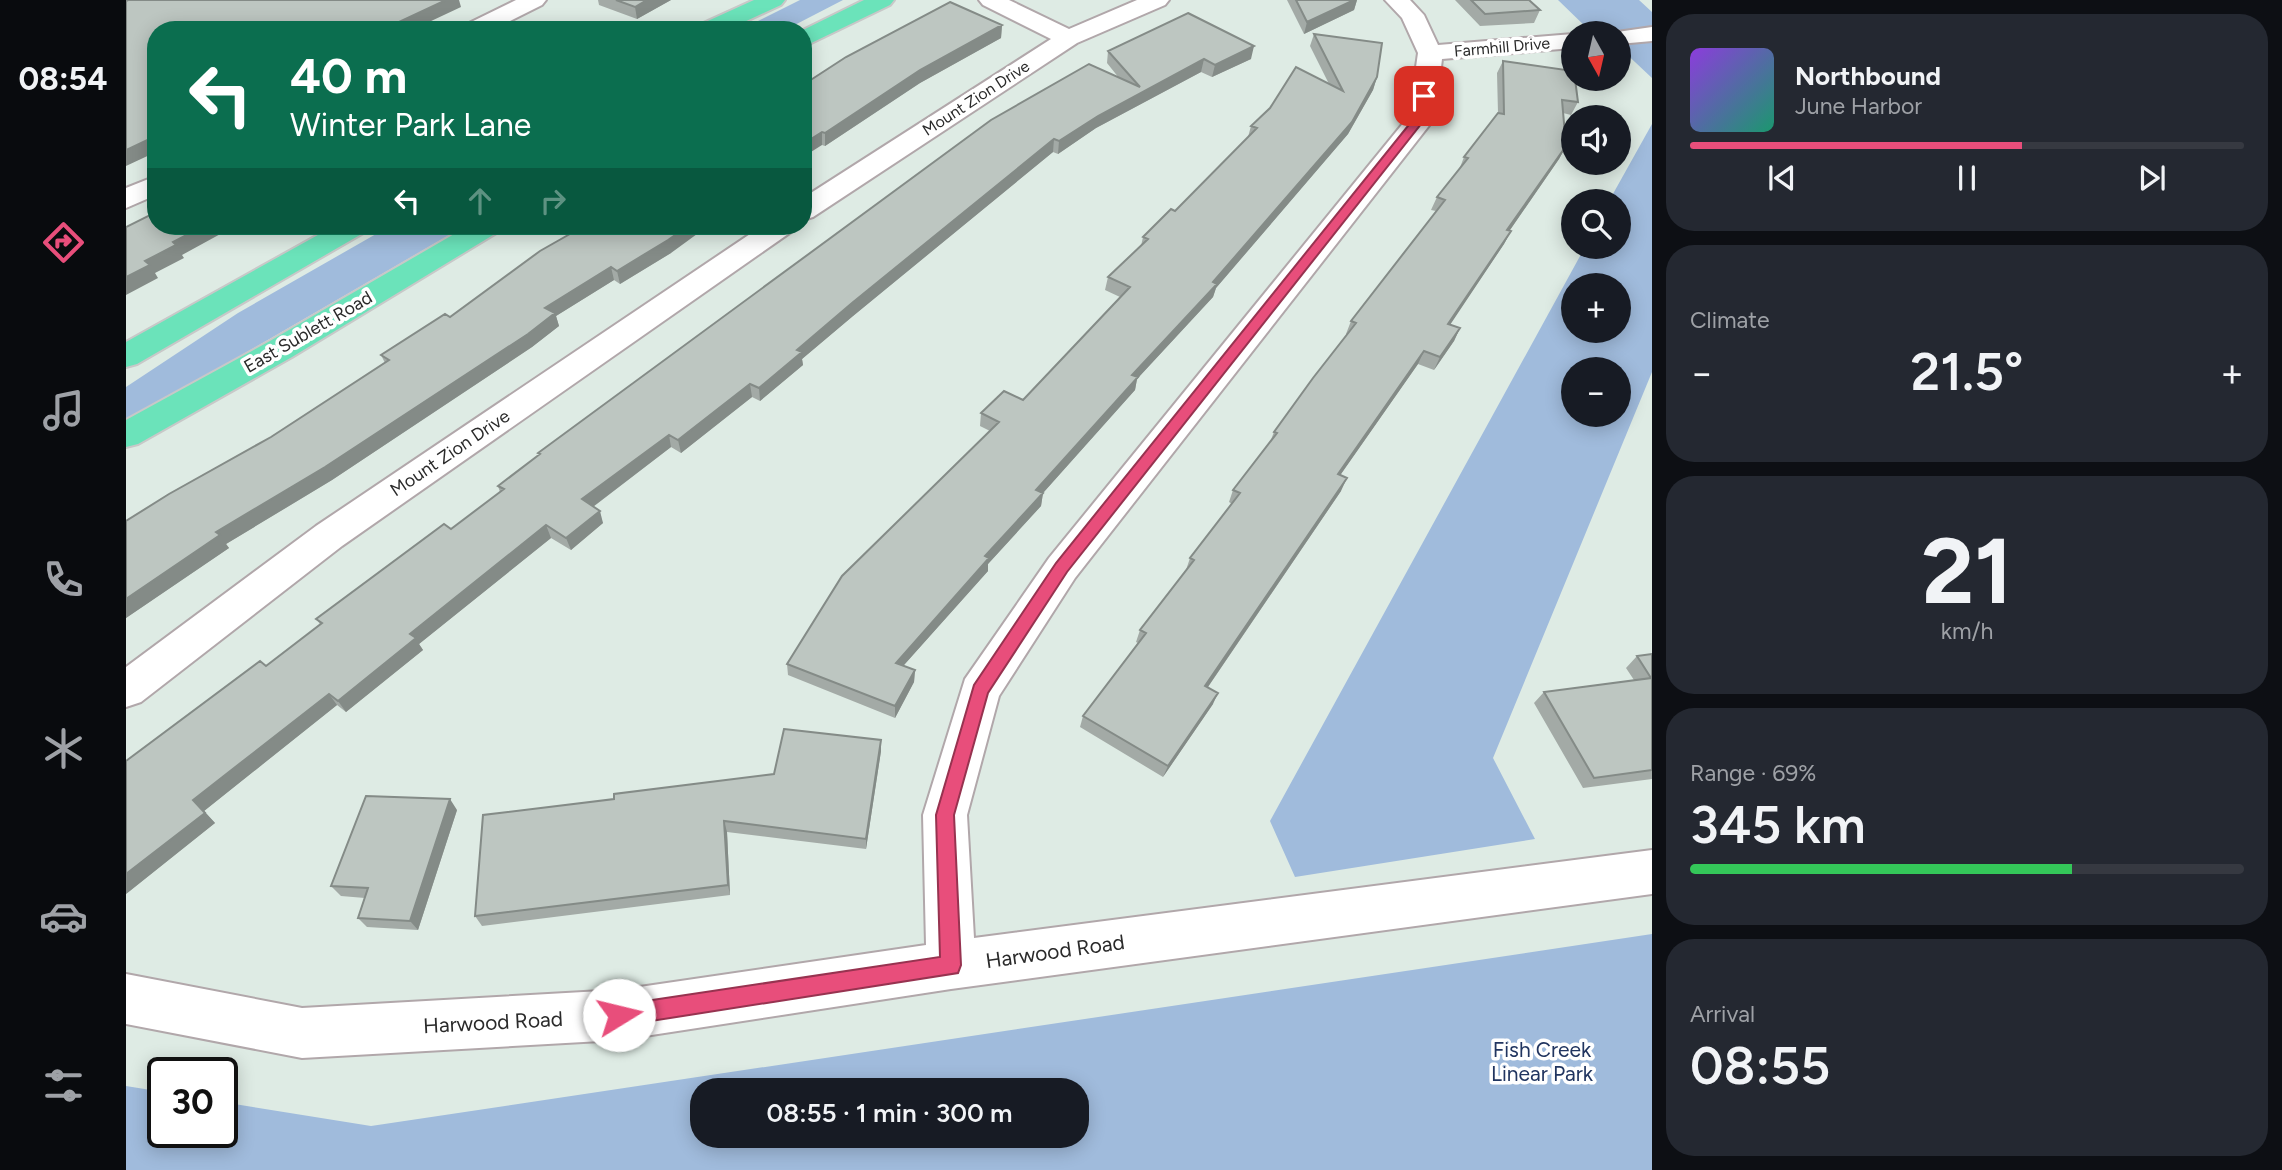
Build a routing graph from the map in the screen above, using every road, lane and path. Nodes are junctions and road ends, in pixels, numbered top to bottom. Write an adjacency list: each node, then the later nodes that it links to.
1 (534, 0): 7 (street)
2 (773, 0): 8 (main road)
3 (882, 0): 10 (main road)
4 (990, 0): 12 (street)
5 (1157, 0): 12 (street, Mount Zion Drive)
6 (1397, 0): 14 (street)
7 (491, 21)
8 (727, 21)
9 (1652, 34): 11 (street)
10 (812, 35)
11 (1631, 36)
12 (1068, 38): 17 (street, Mount Zion Drive)
13 (1561, 42): 14 (street, Farmhill Drive)
14 (1430, 53): 25 (street)
15 (147, 188): 16 (street)
16 (126, 199)
17 (812, 205)
18 (339, 235): 21 (main road)
19 (473, 235): 22 (main road, East Sublett Road)
20 (768, 235): 23 (street, Mount Zion Drive)
21 (126, 356)
22 (126, 435)
23 (126, 690)
24 (1652, 872): 25 (street, Harwood Road)
25 (951, 965): 26 (street, Harwood Road)
26 (126, 999)

